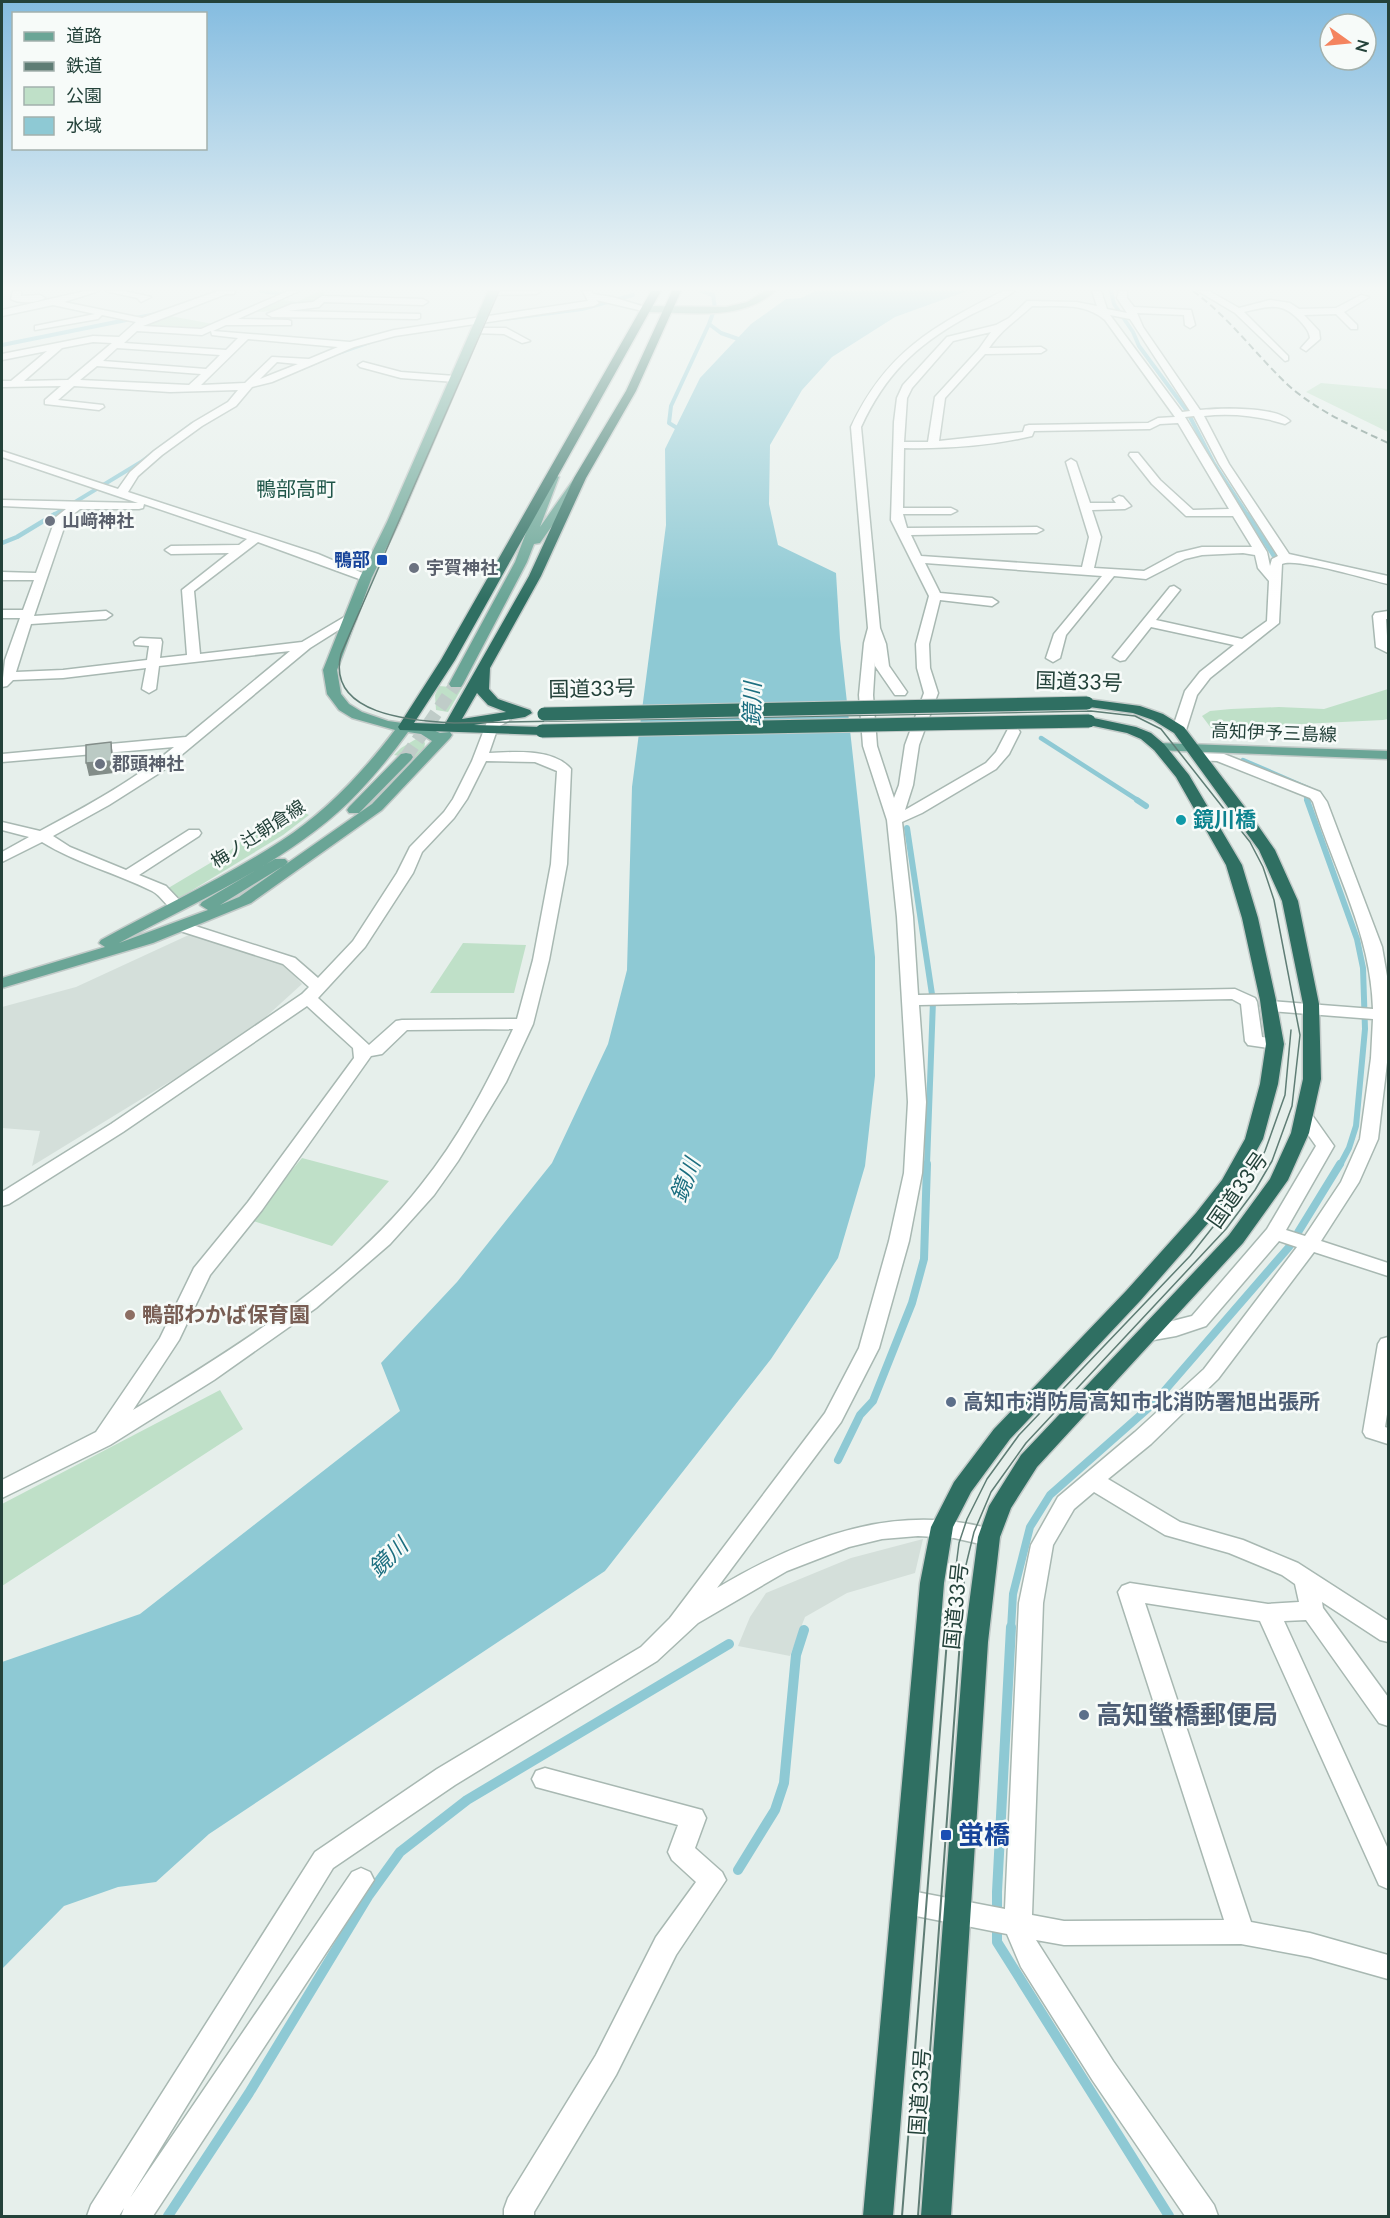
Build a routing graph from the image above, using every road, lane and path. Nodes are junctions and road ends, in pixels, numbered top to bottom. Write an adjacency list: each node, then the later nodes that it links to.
1 (59, 395): 11 (street)
2 (240, 395): 21 (street)
3 (448, 395): 42 (main road)
4 (599, 395): 19 (highway)
5 (629, 395): 20 (highway)
6 (872, 395): 55 (street)
7 (905, 395): 14 (street)
8 (943, 395): 15 (street)
9 (1169, 395): 12 (street)
10 (1176, 395): 12 (street)
11 (99, 407)
12 (1188, 417): 13 (street); 15 (street); 29 (street); 36 (street)
13 (1285, 421)
14 (899, 445): 15 (street); 27 (street)
15 (933, 446)
16 (2, 454): 21 (street)
17 (1134, 455): 29 (street)
18 (1071, 462): 26 (street)
19 (553, 477): 38 (main road); 72 (highway)
20 (580, 478): 38 (main road); 64 (highway)
21 (119, 493): 25 (street)
22 (1119, 499): 26 (street)
23 (2, 503): 24 (street)
24 (71, 506): 25 (street); 43 (street)
25 (165, 507): 32 (street)
26 (1084, 507): 39 (street)
27 (897, 511): 28 (street); 31 (street)
28 (951, 511)
29 (1237, 512): 35 (street)
30 (1037, 530): 31 (street)
31 (904, 532): 37 (street)
32 (256, 538): 33 (street); 42 (street)
33 (242, 549): 34 (street); 62 (street)
34 (171, 550)
35 (1261, 552): 40 (street); 44 (street)
36 (1285, 557): 44 (street); 45 (street)
37 (917, 559): 39 (street); 47 (street)
38 (521, 562): 66 (main road)
39 (1087, 570): 40 (street)
40 (1111, 572): 61 (street)
41 (2, 576): 43 (street)
42 (366, 576): 53 (main road)
43 (43, 577): 52 (street)
44 (1275, 580): 57 (street)
45 (1389, 580)
46 (1174, 590): 54 (street)
47 (935, 596): 48 (street); 84 (street)
48 (992, 602)
49 (2, 614): 52 (street)
50 (106, 615): 52 (street)
51 (1389, 615): 59 (street)
52 (28, 617): 65 (street)
53 (350, 619): 58 (street); 72 (main road)
54 (1148, 622): 57 (street); 60 (street)
55 (874, 628): 68 (street); 84 (street)
56 (140, 642): 63 (street)
57 (1244, 643): 73 (street)
58 (305, 645): 62 (street); 76 (street)
59 (1389, 649)
60 (1120, 657)
61 (1053, 658)
62 (194, 659): 63 (street)
63 (154, 664): 65 (street); 67 (street)
64 (484, 666): 70 (highway, 国道33号); 71 (highway)
65 (5, 679)
66 (456, 684)
67 (149, 689)
68 (900, 692)
69 (1088, 712): 70 (highway, 国道33号, bridge); 73 (highway, 国道33号); 74 (highway, 国道33号, bridge); 78 (highway, 国道33号)
70 (519, 714): 71 (highway); 74 (street)
71 (452, 726): 72 (highway, 国道33号); 74 (highway, 国道33号); 77 (main road, 梅ノ辻朝倉線)
72 (405, 727): 77 (main road); 91 (main road, 梅ノ辻朝倉線)
73 (1179, 730): 79 (highway, 国道33号)
74 (489, 731): 82 (street)
75 (1012, 732): 84 (street)
76 (190, 741): 83 (street); 87 (street)
77 (439, 743): 92 (main road, 梅ノ辻朝倉線)
78 (1159, 747): 79 (main road, 高知伊予三島線); 99 (highway, 国道33号)
79 (1196, 752): 80 (main road, 高知伊予三島線); 100 (highway, 国道33号); 101 (street)
80 (1389, 755)
81 (406, 757): 90 (main road)
82 (481, 757): 97 (street); 102 (street)
83 (2, 758)
84 (894, 820): 98 (street)
85 (2, 826): 87 (street)
86 (194, 833): 89 (street)
87 (42, 836): 88 (street); 89 (street)
88 (2, 858)
89 (128, 875): 91 (street)
90 (235, 889): 93 (main road); 94 (main road)
91 (177, 906): 93 (main road, 梅ノ辻朝倉線)
92 (180, 926): 94 (main road, 梅ノ辻朝倉線); 97 (street)
93 (132, 930): 95 (main road, 梅ノ辻朝倉線)
94 (147, 940): 95 (main road, 梅ノ辻朝倉線)
95 (62, 966): 96 (main road, 梅ノ辻朝倉線)
96 (2, 983)
97 (313, 993): 104 (street); 107 (street)
98 (910, 1000): 103 (street); 122 (street)
99 (1269, 1006): 100 (street); 103 (highway, 国道33号)
100 (1311, 1010): 101 (street); 106 (highway, 国道33号)
101 (1370, 1014): 105 (street)
102 (524, 1024): 104 (street); 114 (street)
103 (1275, 1044): 117 (highway, 国道33号)
104 (362, 1051): 114 (street)
105 (1384, 1056): 109 (street)
106 (1304, 1116): 108 (street); 111 (highway, 国道33号)
107 (2, 1200)
108 (1278, 1234): 109 (street); 111 (street)
109 (1307, 1243): 110 (street); 115 (street)
110 (1389, 1270)
111 (1148, 1334): 118 (highway, 国道33号)
112 (1389, 1344): 113 (street)
113 (1389, 1436)
114 (102, 1439): 116 (street)
115 (1092, 1480): 119 (street); 130 (street)
116 (2, 1490)
117 (942, 1527): 118 (street); 122 (street); 128 (highway, 国道33号)
118 (989, 1537): 129 (highway, 国道33号)
119 (1306, 1580): 120 (street); 123 (street)
120 (1312, 1610): 121 (street); 124 (street)
121 (1268, 1613): 126 (street); 131 (street)
122 (676, 1626): 133 (street)
123 (1389, 1633)
124 (1389, 1716)
125 (545, 1779): 135 (street)
126 (1389, 1877)
127 (361, 1880): 134 (street)
128 (906, 1902): 129 (street); 136 (highway, 国道33号)
129 (957, 1912): 130 (street); 137 (highway, 国道33号)
130 (1006, 1921): 131 (street); 138 (street)
131 (1241, 1932): 132 (street)
132 (1389, 1967)
133 (102, 2217)
134 (136, 2217)
135 (519, 2217)
136 (878, 2217)
137 (936, 2217)
138 (1203, 2217)

